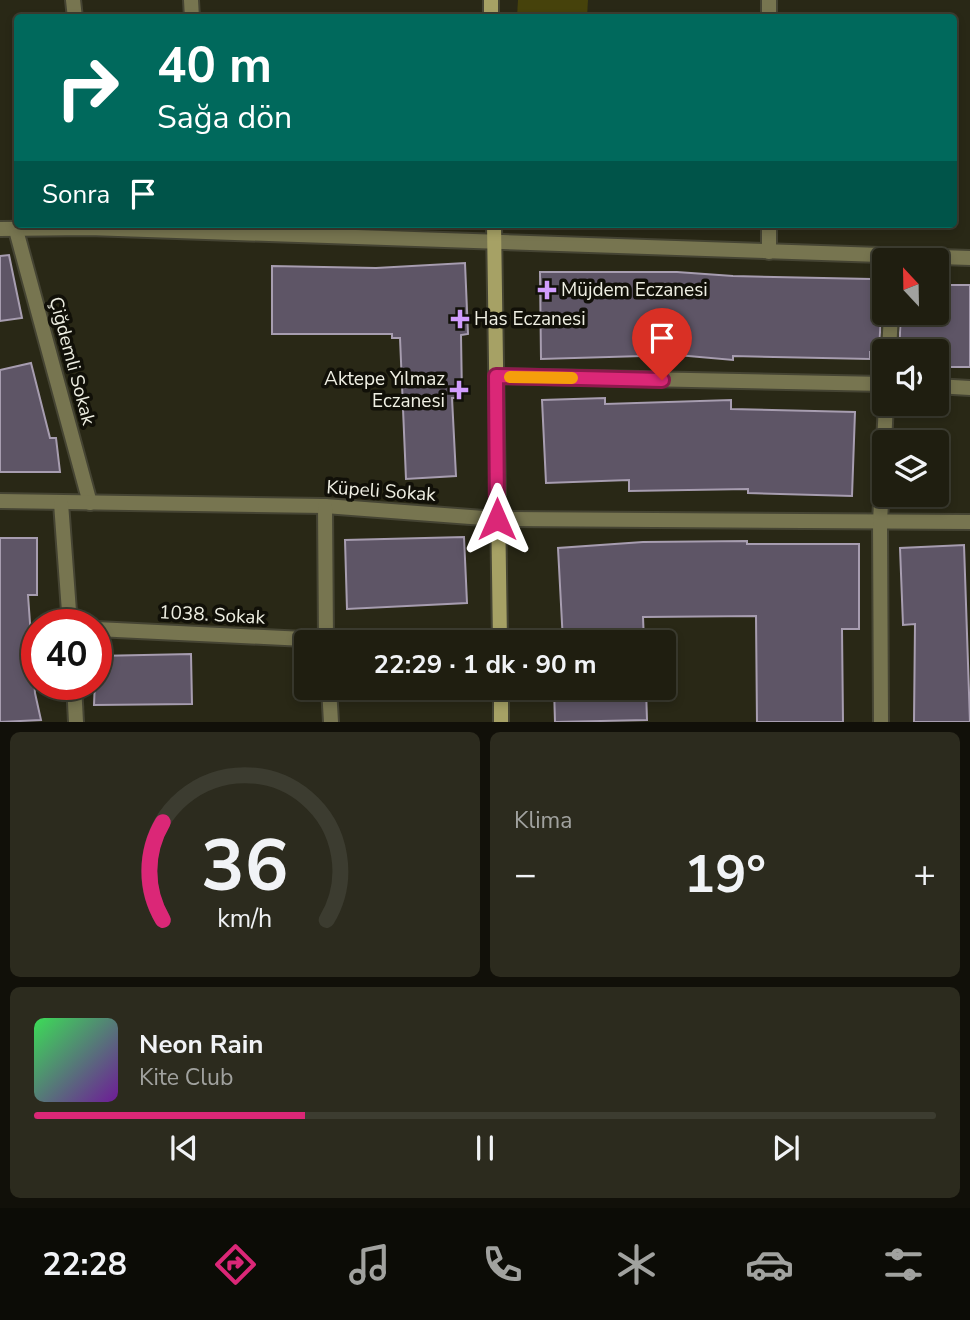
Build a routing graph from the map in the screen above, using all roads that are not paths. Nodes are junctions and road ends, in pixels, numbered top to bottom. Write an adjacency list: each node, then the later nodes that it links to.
1 (52, 228): 6 (street)
2 (206, 228): 7 (street)
3 (494, 228): 7 (street)
4 (769, 228): 9 (street)
5 (0, 229): 6 (street)
6 (16, 230): 19 (street, Çiğdemli Sokak)
7 (494, 243): 9 (street); 13 (street)
8 (970, 250): 12 (street)
9 (769, 252): 10 (street)
10 (872, 257)
11 (949, 258): 12 (street)
12 (970, 258)
13 (496, 376): 14 (street); 22 (street)
14 (872, 384)
15 (949, 387): 16 (street)
16 (970, 388)
17 (0, 501): 18 (street, Küpeli Sokak)
18 (61, 503): 19 (street, Küpeli Sokak); 25 (street)
19 (90, 503): 20 (street, Küpeli Sokak)
20 (325, 506): 22 (street, Küpeli Sokak); 27 (street)
21 (881, 507): 23 (street)
22 (497, 519): 23 (street, Küpeli Sokak); 28 (street)
23 (880, 521): 24 (street, Küpeli Sokak); 36 (street)
24 (970, 522)
25 (68, 609)
26 (112, 630): 29 (street, 1038. Sokak)
27 (326, 630)
28 (500, 630)
29 (294, 639)
30 (75, 700): 33 (street)
31 (330, 700): 34 (street)
32 (501, 700): 35 (street)
33 (76, 722)
34 (331, 722)
35 (502, 722)
36 (881, 722)

